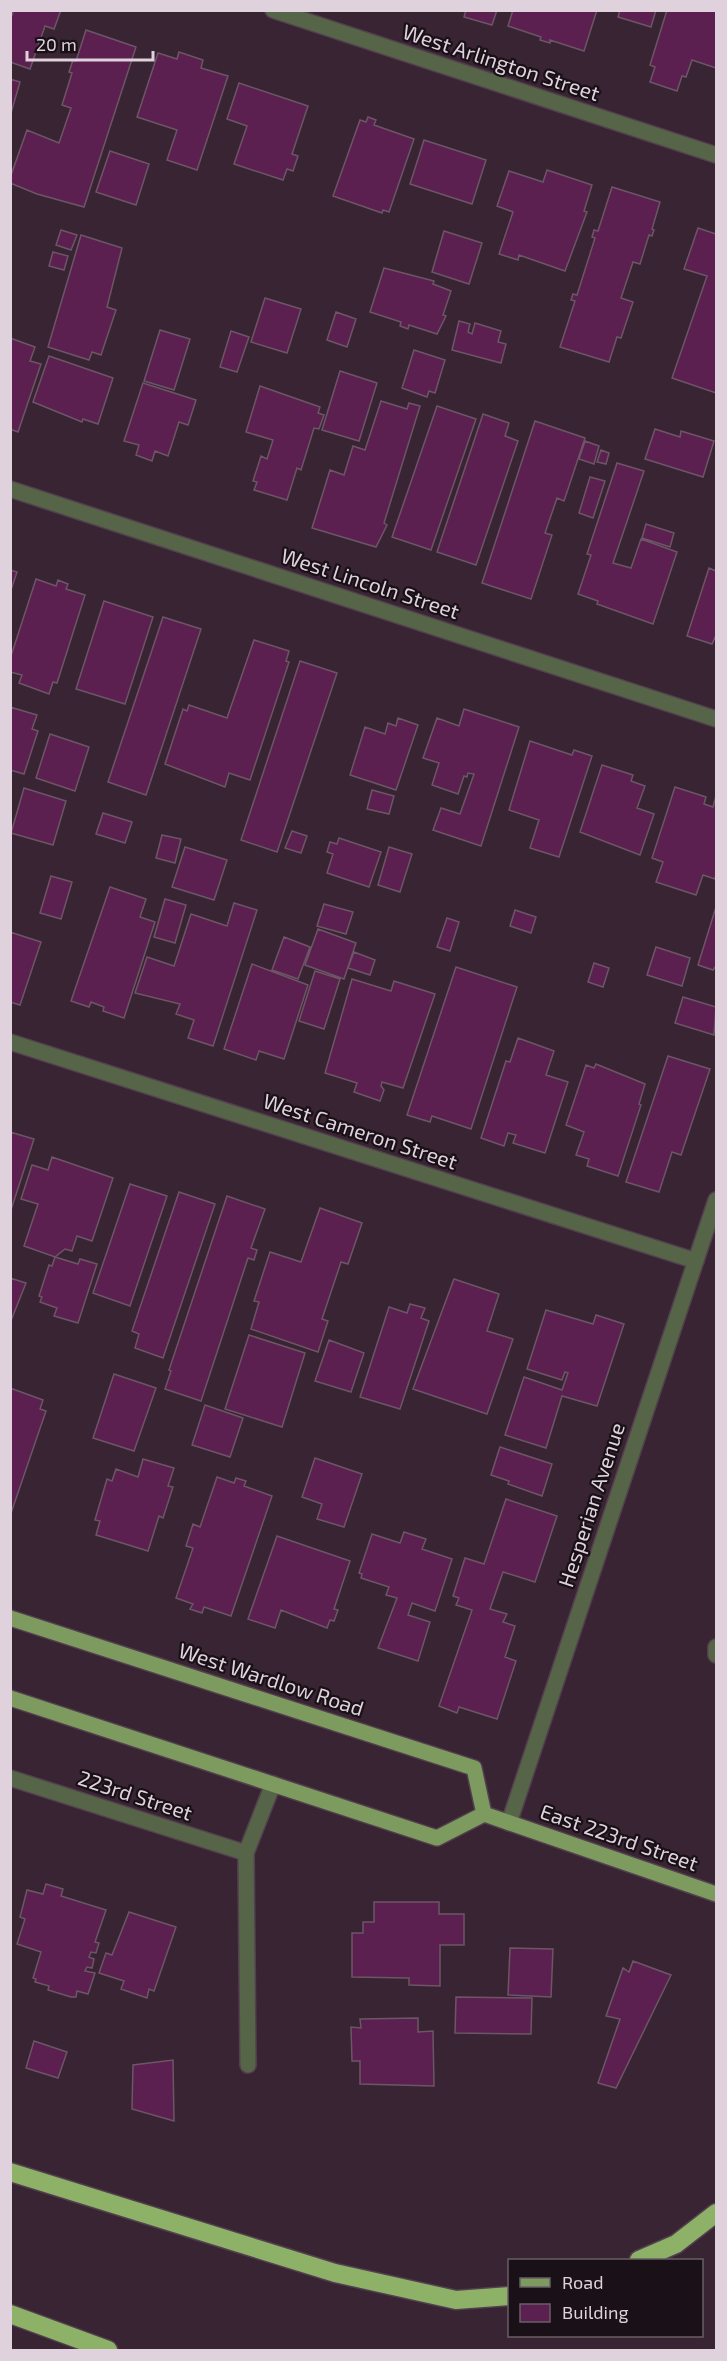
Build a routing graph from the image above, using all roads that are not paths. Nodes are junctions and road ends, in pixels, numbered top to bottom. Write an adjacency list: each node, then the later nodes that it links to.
1 (273, 10): 2 (street, West Arlington Street)
2 (717, 155)
3 (10, 489): 4 (street, West Lincoln Street)
4 (717, 719)
5 (10, 1042): 7 (street, West Cameron Street)
6 (717, 1200): 7 (street, Hesperian Avenue)
7 (696, 1261): 15 (street, Hesperian Avenue)
8 (10, 1618): 14 (main road, West Wardlow Road)
9 (717, 1647): 10 (street)
10 (717, 1655)
11 (10, 1698): 13 (main road)
12 (10, 1778): 16 (street, 223rd Street)
13 (273, 1784): 14 (main road); 16 (street)
14 (484, 1814): 15 (main road)
15 (508, 1823): 17 (main road, East 223rd Street)
16 (246, 1853): 18 (street)
17 (717, 1894)
18 (248, 2065)
19 (10, 2172): 22 (highway)
20 (717, 2213): 21 (highway)
21 (641, 2259)
22 (508, 2296)
23 (10, 2314): 24 (highway)
24 (108, 2350)

